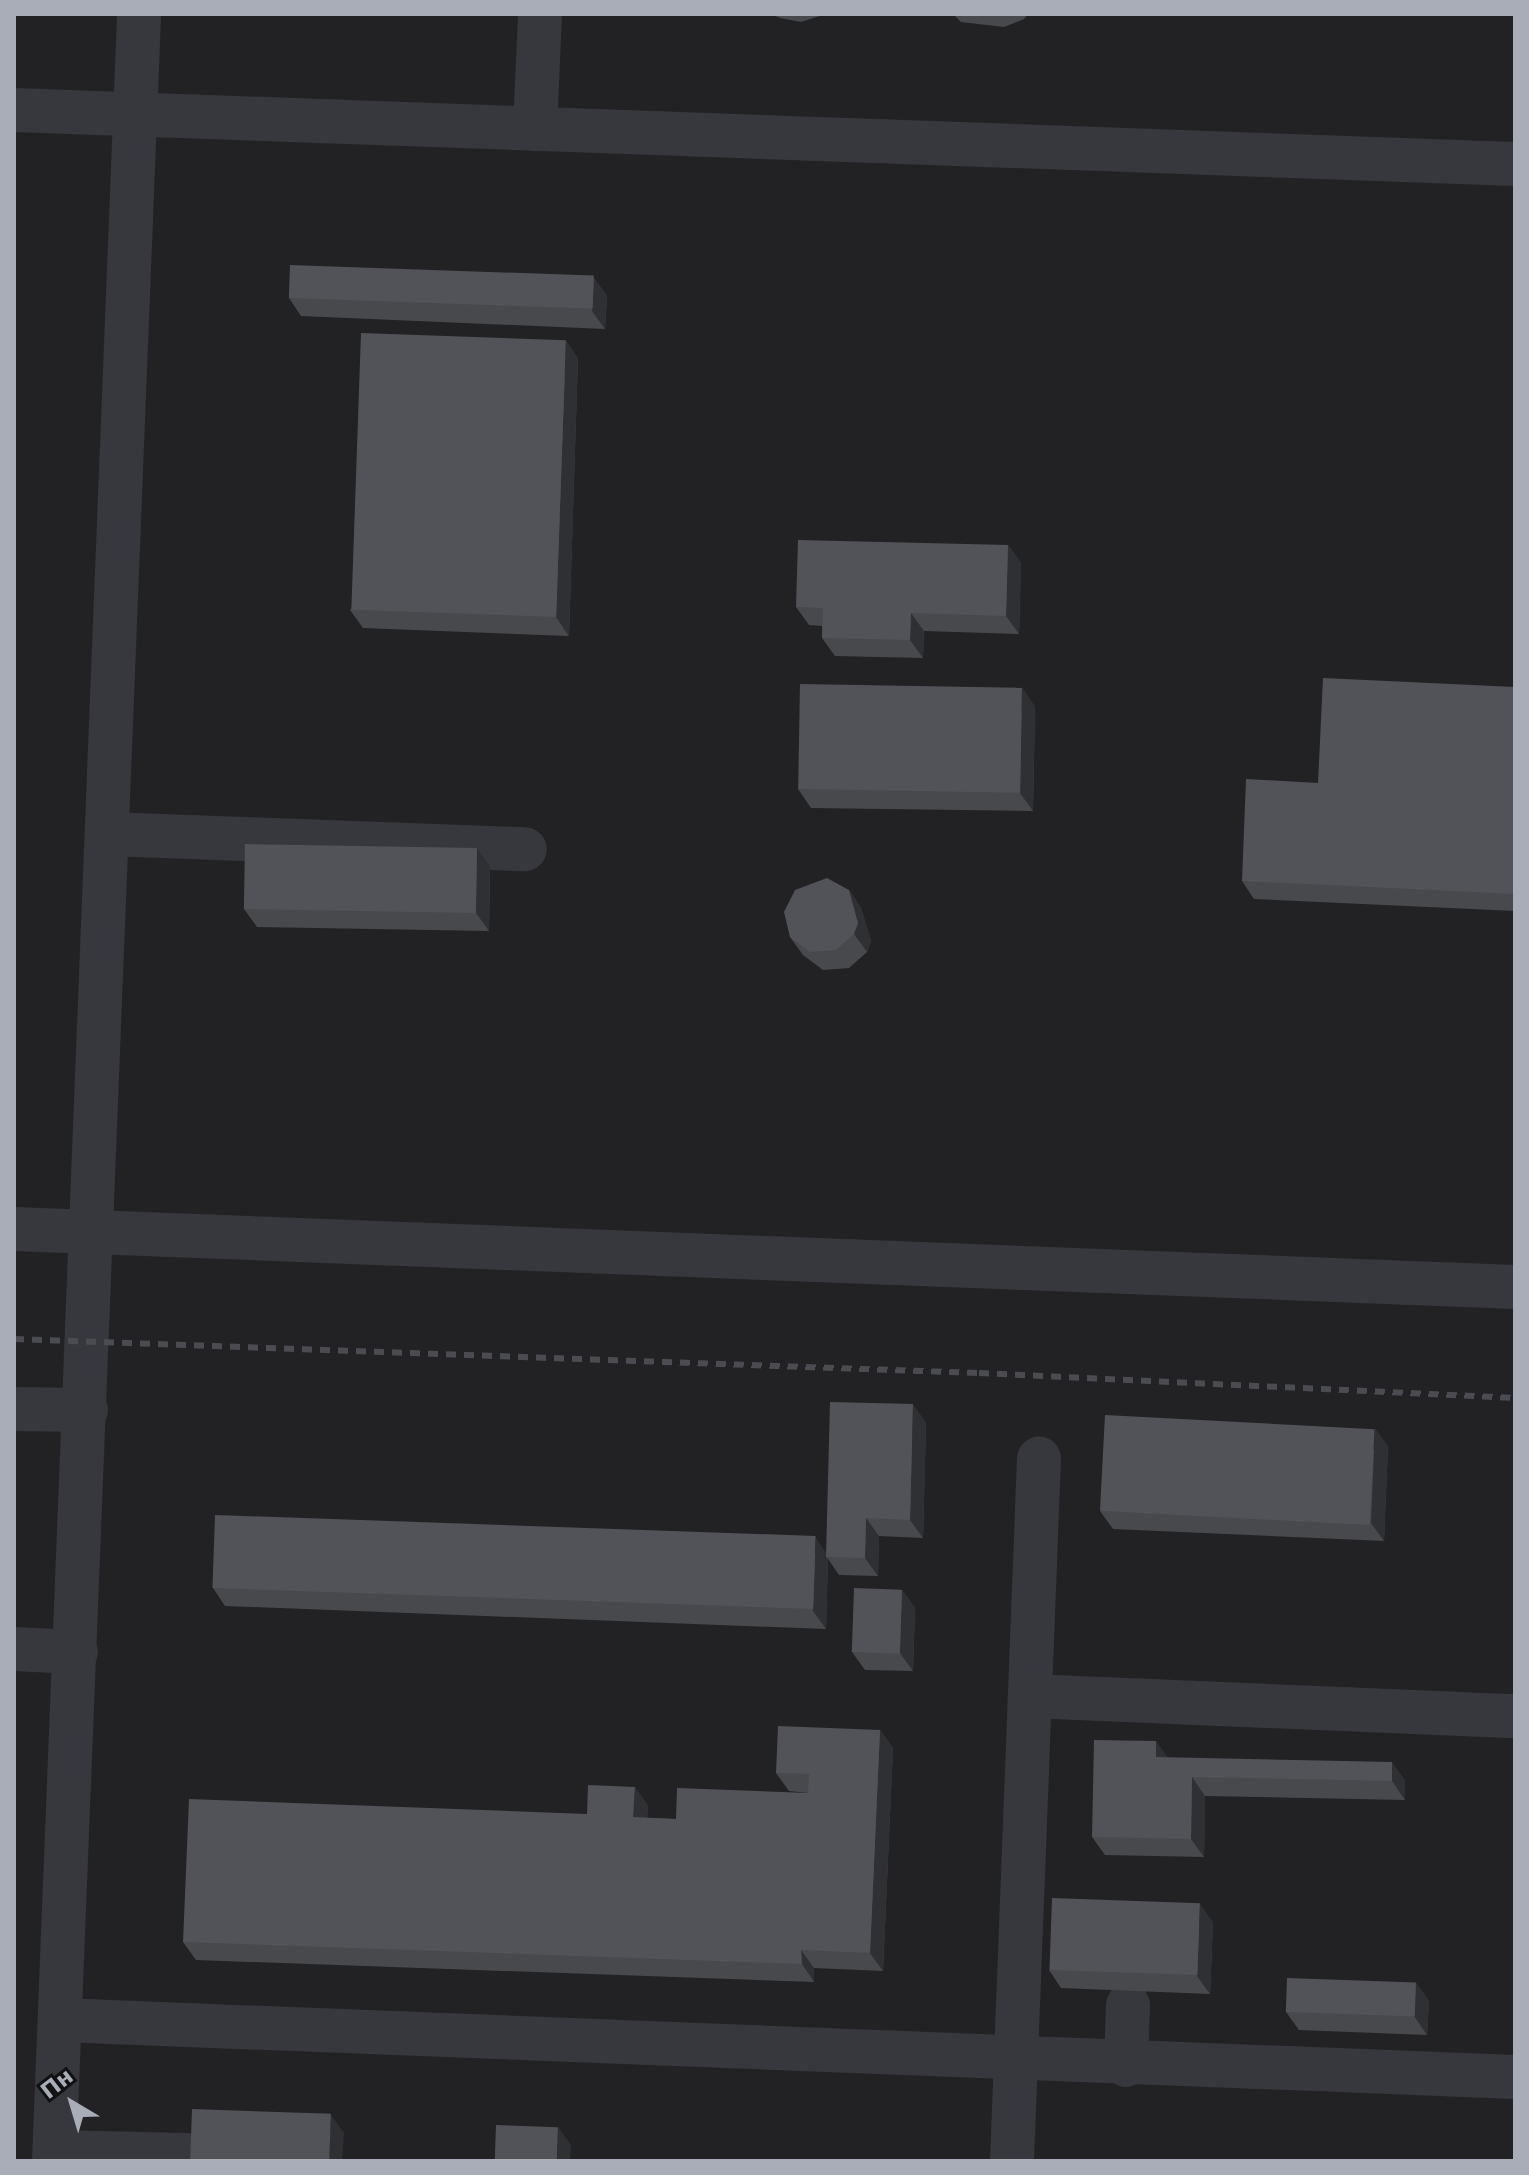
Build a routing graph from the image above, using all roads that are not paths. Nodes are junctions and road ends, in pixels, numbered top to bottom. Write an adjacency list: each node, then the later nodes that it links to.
1 (139, 14): 4 (lane)
2 (540, 14): 5 (lane)
3 (14, 110): 4 (lane)
4 (135, 115): 5 (lane); 7 (lane)
5 (535, 129): 6 (lane)
6 (1515, 164)
7 (109, 834): 8 (lane); 10 (lane)
8 (525, 849)
9 (14, 1229): 10 (lane)
10 (94, 1232): 11 (lane); 13 (lane)
11 (1515, 1287)
12 (14, 1409): 13 (lane)
13 (86, 1410): 16 (lane)
14 (1039, 1459): 17 (lane)
15 (14, 1649): 16 (lane)
16 (76, 1652): 20 (lane)
17 (1030, 1696): 18 (lane); 21 (lane)
18 (1515, 1716)
19 (1128, 2005): 22 (lane)
20 (60, 2020): 21 (lane); 25 (lane)
21 (1016, 2061): 22 (lane); 26 (lane)
22 (1126, 2065): 23 (lane)
23 (1515, 2077)
24 (188, 2155): 25 (lane)
25 (55, 2156)
26 (1012, 2161)

